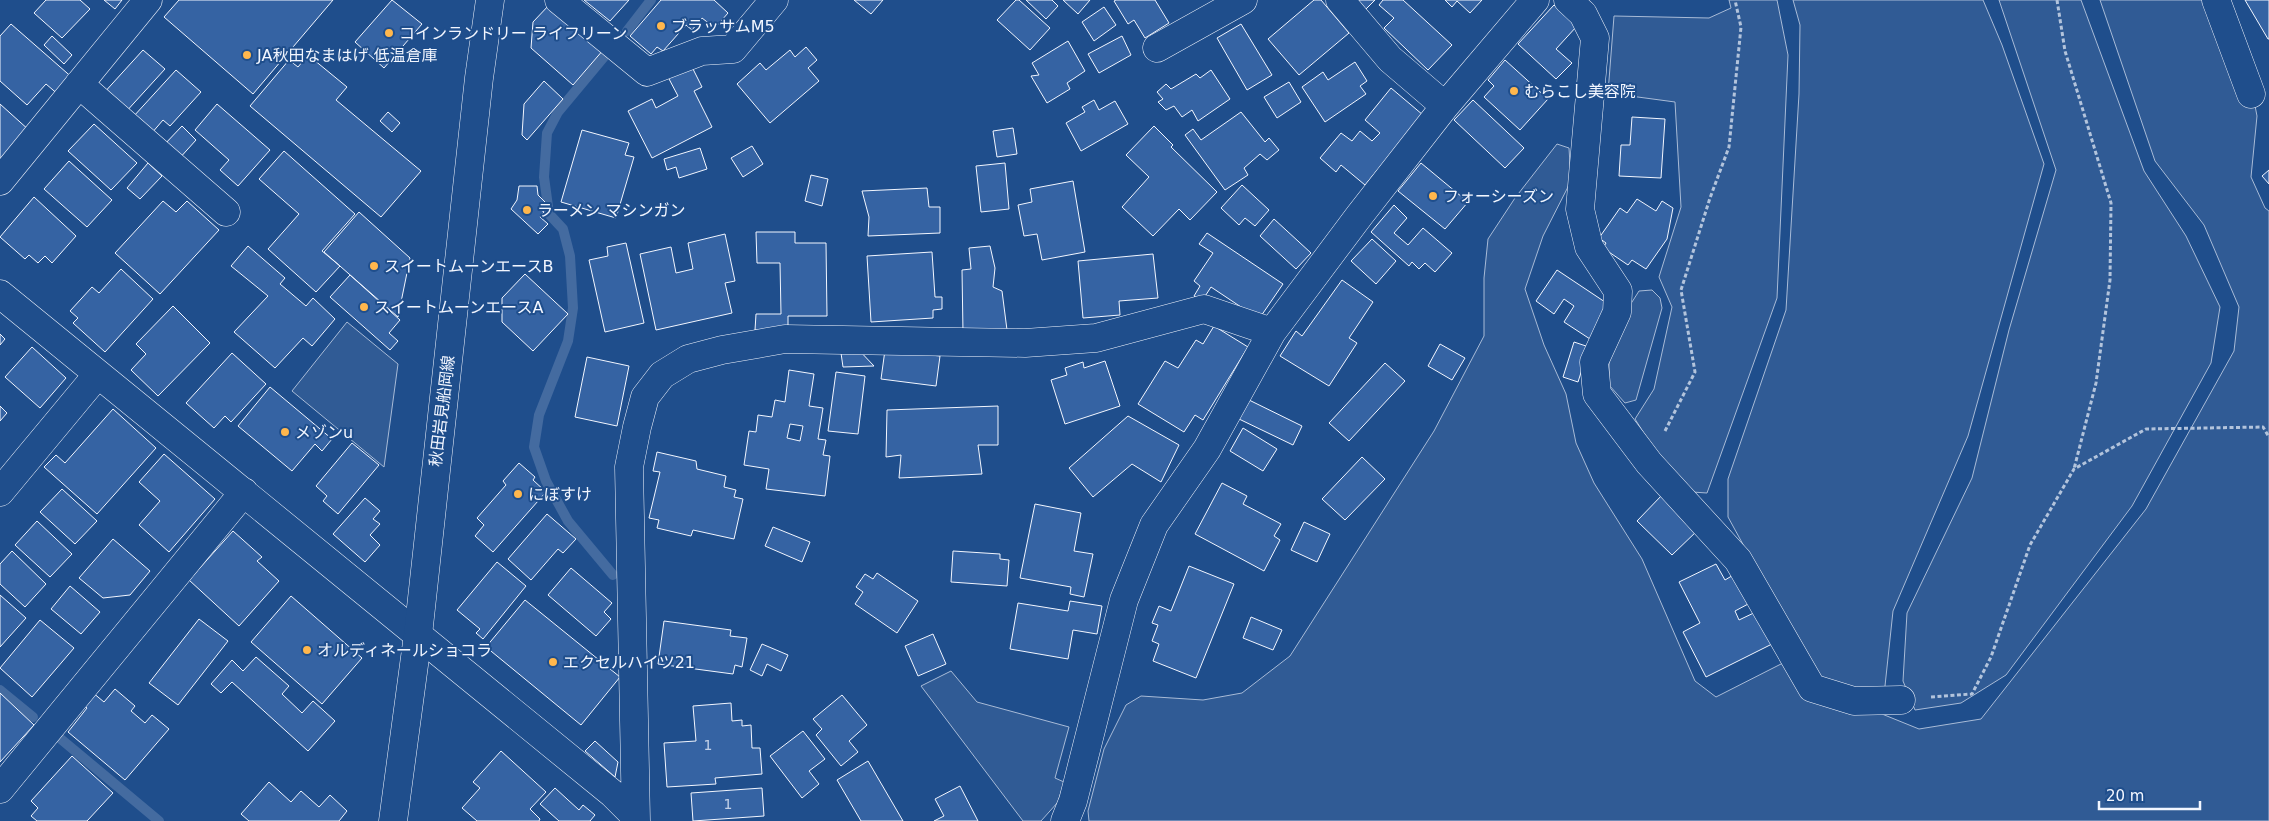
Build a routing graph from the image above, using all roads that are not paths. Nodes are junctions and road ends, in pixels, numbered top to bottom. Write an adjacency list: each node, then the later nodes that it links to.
1 (148, 0): 11 (street)
2 (490, 0): 21 (street, 秋田岩見船岡線)
3 (560, 0): 4 (street)
4 (774, 0)
5 (1243, 0): 10 (street)
6 (1340, 0): 13 (street)
7 (1535, 0): 13 (street)
8 (1568, 0): 22 (street)
9 (2216, 0): 12 (street)
10 (1157, 48)
11 (79, 84): 14 (street); 15 (street)
12 (2250, 94)
13 (1445, 106): 17 (street)
14 (0, 181)
15 (226, 212)
16 (0, 294): 18 (street)
17 (1272, 332): 24 (street); 26 (street)
18 (98, 374): 19 (street); 20 (street)
19 (0, 492)
20 (244, 492): 21 (street); 23 (street)
21 (418, 635): 24 (street); 25 (street, 秋田岩見船岡線)
22 (1901, 700)
23 (0, 789)
24 (635, 818)
25 (393, 821)
26 (1065, 821)

